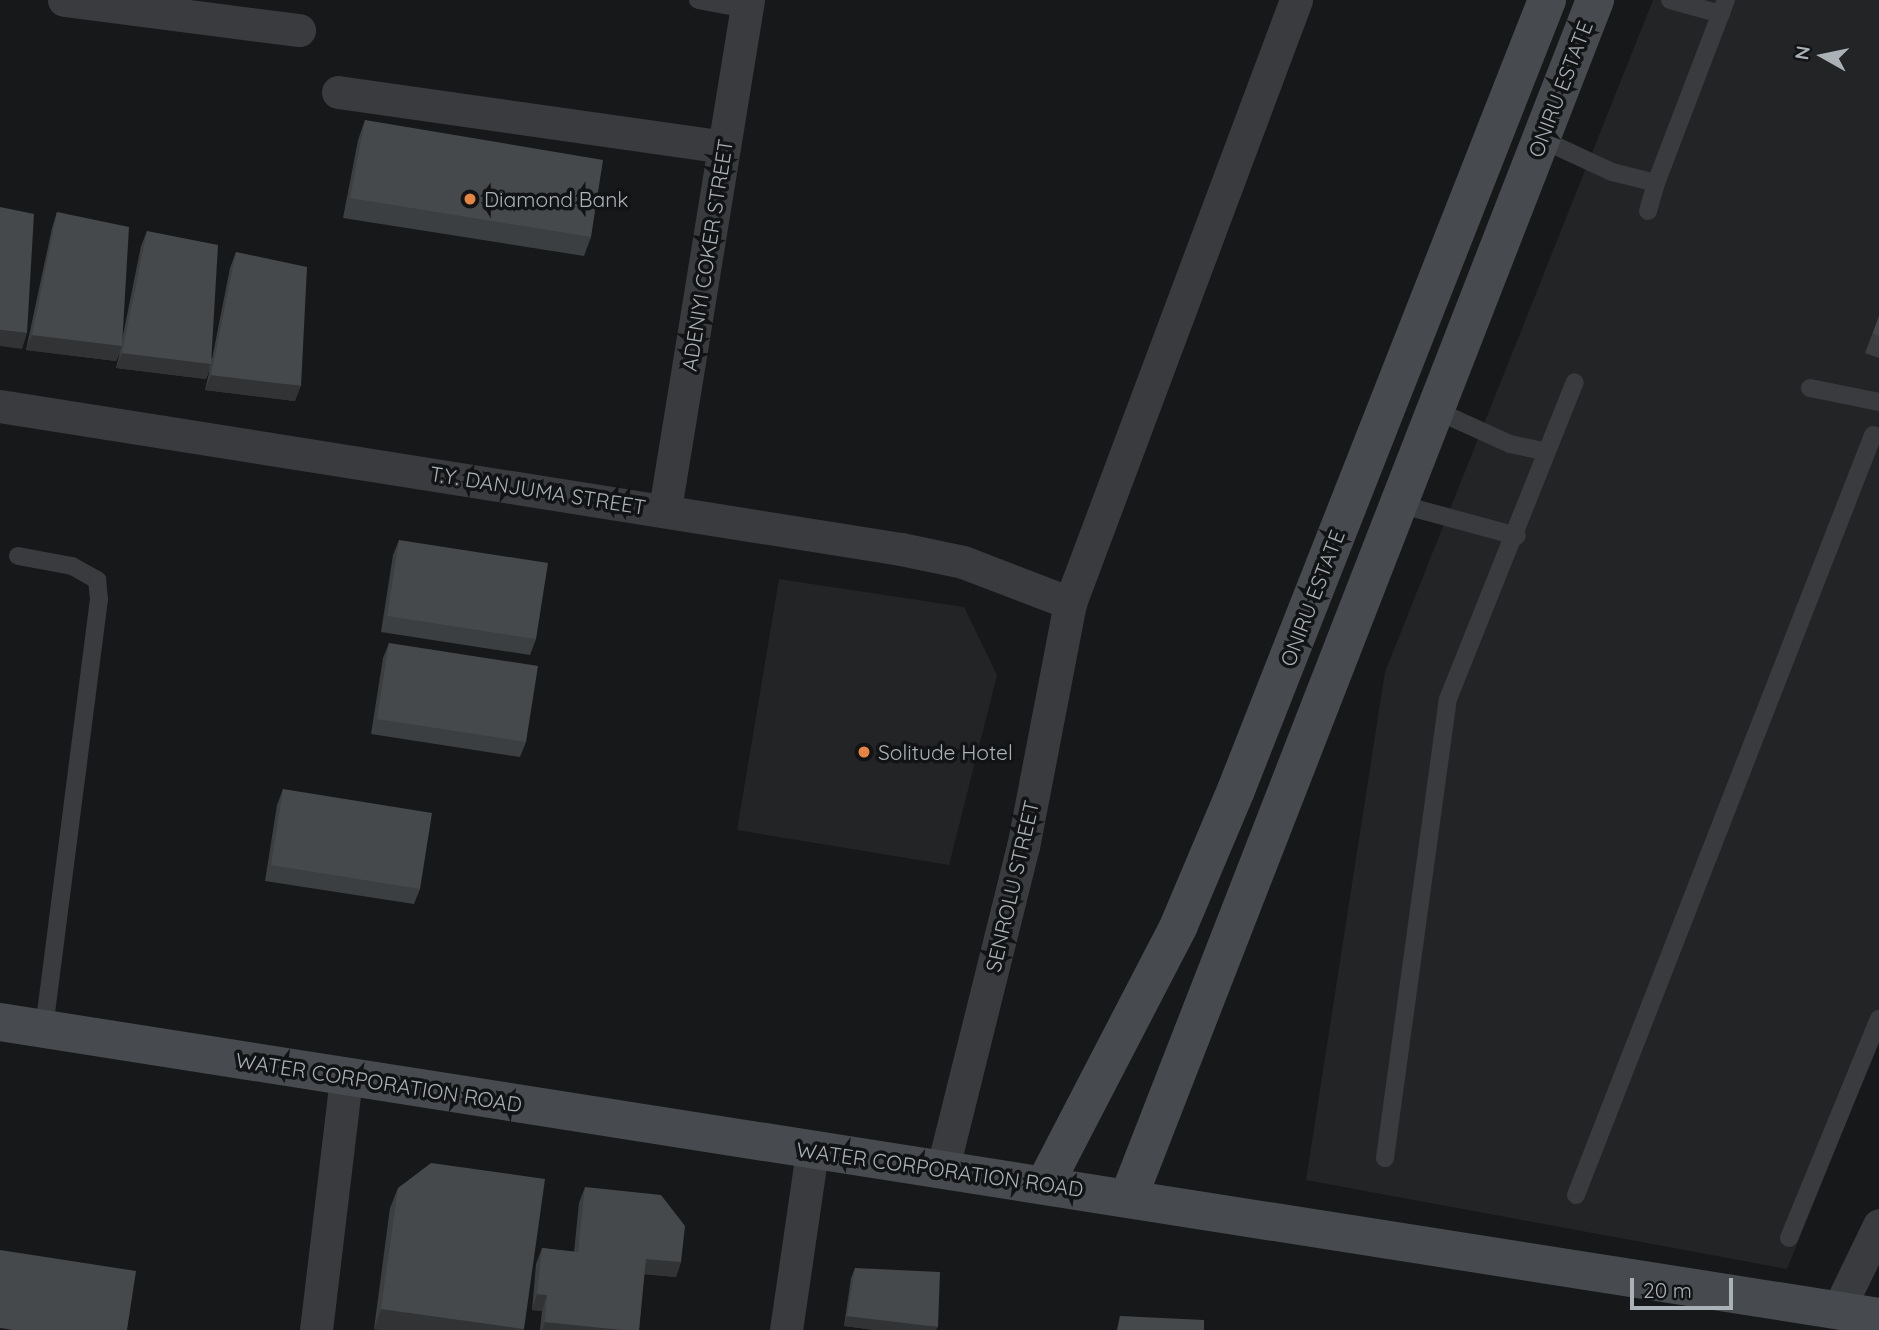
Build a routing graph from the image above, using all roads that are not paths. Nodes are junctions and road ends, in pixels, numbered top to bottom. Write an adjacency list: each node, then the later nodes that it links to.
1 (64, 0): 9 (street)
2 (698, 0): 7 (lane)
3 (1296, 0): 26 (street, SENROLU STREET)
4 (1547, 0): 34 (street, ONIRU ESTATE)
5 (1595, 0): 11 (street, ONIRU ESTATE)
6 (1670, 0): 8 (lane)
7 (748, 4): 12 (street, ADENIYI COKER STREET)
8 (1723, 7): 13 (lane)
9 (299, 30)
10 (338, 92): 12 (street)
11 (1541, 139): 13 (lane); 19 (street, ONIRU ESTATE)
12 (724, 147): 23 (street, ADENIYI COKER STREET)
13 (1656, 183): 14 (lane)
14 (1648, 211)
15 (1576, 382): 21 (lane)
16 (1810, 388): 17 (lane)
17 (1879, 402)
18 (0, 406): 23 (street, T.Y. DANJUMA STREET)
19 (1435, 410): 21 (lane); 22 (street, ONIRU ESTATE)
20 (1873, 435): 35 (lane)
21 (1544, 451): 24 (lane)
22 (1399, 504): 24 (lane); 36 (street, ONIRU ESTATE)
23 (665, 509): 26 (street, T.Y. DANJUMA STREET)
24 (1517, 536): 32 (lane)
25 (18, 556): 29 (lane)
26 (1070, 603): 33 (street, SENROLU STREET)
27 (1879, 1019): 38 (lane)
28 (0, 1022): 29 (street, WATER CORPORATION ROAD)
29 (44, 1028): 30 (street, WATER CORPORATION ROAD)
30 (346, 1077): 31 (street, WATER CORPORATION ROAD); 41 (street)
31 (812, 1152): 33 (street, WATER CORPORATION ROAD); 42 (street)
32 (1385, 1158)
33 (943, 1167): 34 (street, WATER CORPORATION ROAD)
34 (1046, 1182): 36 (street, WATER CORPORATION ROAD)
35 (1576, 1195)
36 (1129, 1196): 39 (street, WATER CORPORATION ROAD)
37 (1879, 1225): 39 (street)
38 (1789, 1238)
39 (1838, 1310): 40 (street, WATER CORPORATION ROAD)
40 (1879, 1317)
41 (316, 1330)
42 (786, 1330)

